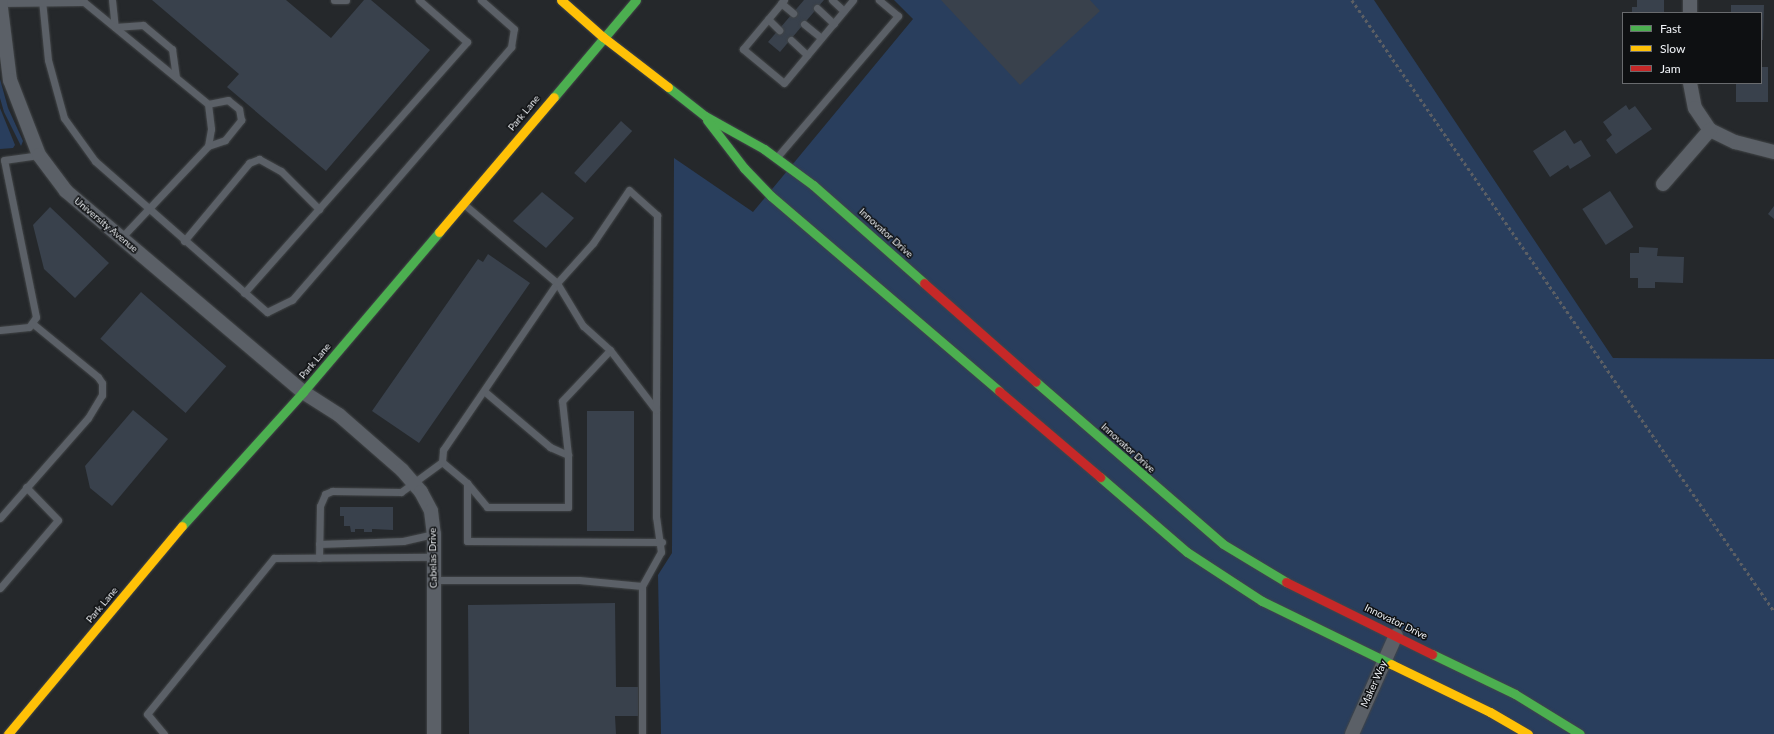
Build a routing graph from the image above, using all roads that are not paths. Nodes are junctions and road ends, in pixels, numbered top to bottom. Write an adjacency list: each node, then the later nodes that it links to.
1 (112, 0): 23 (lane)
2 (334, 0): 3 (lane)
3 (346, 0)
4 (419, 0): 41 (lane)
5 (481, 0): 46 (lane)
6 (561, 0): 25 (main road, Innovator Drive)
7 (636, 0): 25 (main road, Park Lane)
8 (832, 0): 17 (lane)
9 (853, 0): 17 (lane)
10 (879, 0): 37 (lane)
11 (1690, 0): 18 (street)
12 (42, 1): 13 (lane); 14 (lane); 42 (lane)
13 (72, 1): 23 (lane)
14 (0, 2): 36 (street, University Avenue)
15 (783, 2): 19 (lane); 20 (lane)
16 (818, 8): 22 (lane)
17 (844, 11): 22 (lane)
18 (1690, 12)
19 (793, 13)
20 (768, 19): 24 (lane); 28 (lane)
21 (804, 24): 26 (lane)
22 (834, 24): 26 (lane)
23 (115, 27): 29 (lane); 29 (lane)
24 (779, 30)
25 (603, 37): 32 (main road, Innovator Drive); 40 (main road, Park Lane)
26 (821, 38): 28 (lane)
27 (791, 40): 28 (lane)
28 (807, 55)
29 (176, 77): 31 (lane)
30 (1690, 84): 33 (street)
31 (208, 104): 34 (lane); 34 (lane)
32 (705, 116): 37 (main road, Innovator Drive); 68 (main road, Innovator Drive)
33 (1710, 130): 35 (street); 39 (street)
34 (208, 146): 42 (lane)
35 (1774, 152)
36 (39, 155): 38 (lane); 43 (street, University Avenue)
37 (776, 158): 67 (main road, Innovator Drive)
38 (2, 160): 47 (lane)
39 (1663, 184)
40 (462, 203): 45 (lane); 50 (main road, Park Lane)
41 (319, 208): 44 (lane); 46 (lane)
42 (148, 210): 43 (lane); 44 (lane)
43 (122, 238): 50 (street, University Avenue)
44 (184, 241): 46 (lane)
45 (557, 283): 49 (lane); 51 (lane); 52 (lane)
46 (244, 293)
47 (32, 323): 48 (lane); 57 (lane)
48 (0, 330)
49 (610, 350): 52 (lane); 53 (lane)
50 (303, 392): 56 (street, Cabelas Drive); 69 (main road, Park Lane)
51 (484, 392): 53 (lane); 54 (lane)
52 (656, 410): 60 (lane)
53 (568, 455): 55 (lane)
54 (442, 462): 55 (lane); 56 (lane)
55 (467, 483): 60 (lane)
56 (415, 484): 59 (street, Cabelas Drive); 61 (lane)
57 (26, 487): 58 (lane); 66 (lane)
58 (0, 518)
59 (434, 534): 61 (lane); 62 (street, Cabelas Drive)
60 (662, 542): 65 (lane)
61 (319, 544): 63 (lane)
62 (434, 557): 63 (lane); 64 (street, Cabelas Drive)
63 (319, 558): 70 (lane)
64 (434, 580): 65 (lane); 71 (street, Cabelas Drive)
65 (642, 586): 72 (lane)
66 (0, 588)
67 (1396, 635): 68 (street, Maker Way); 75 (main road, Innovator Drive)
68 (1385, 660): 73 (street, Maker Way); 74 (main road, Innovator Drive)
69 (8, 734)
70 (164, 734)
71 (434, 734)
72 (642, 734)
73 (1352, 734)
74 (1528, 734)
75 (1580, 734)

